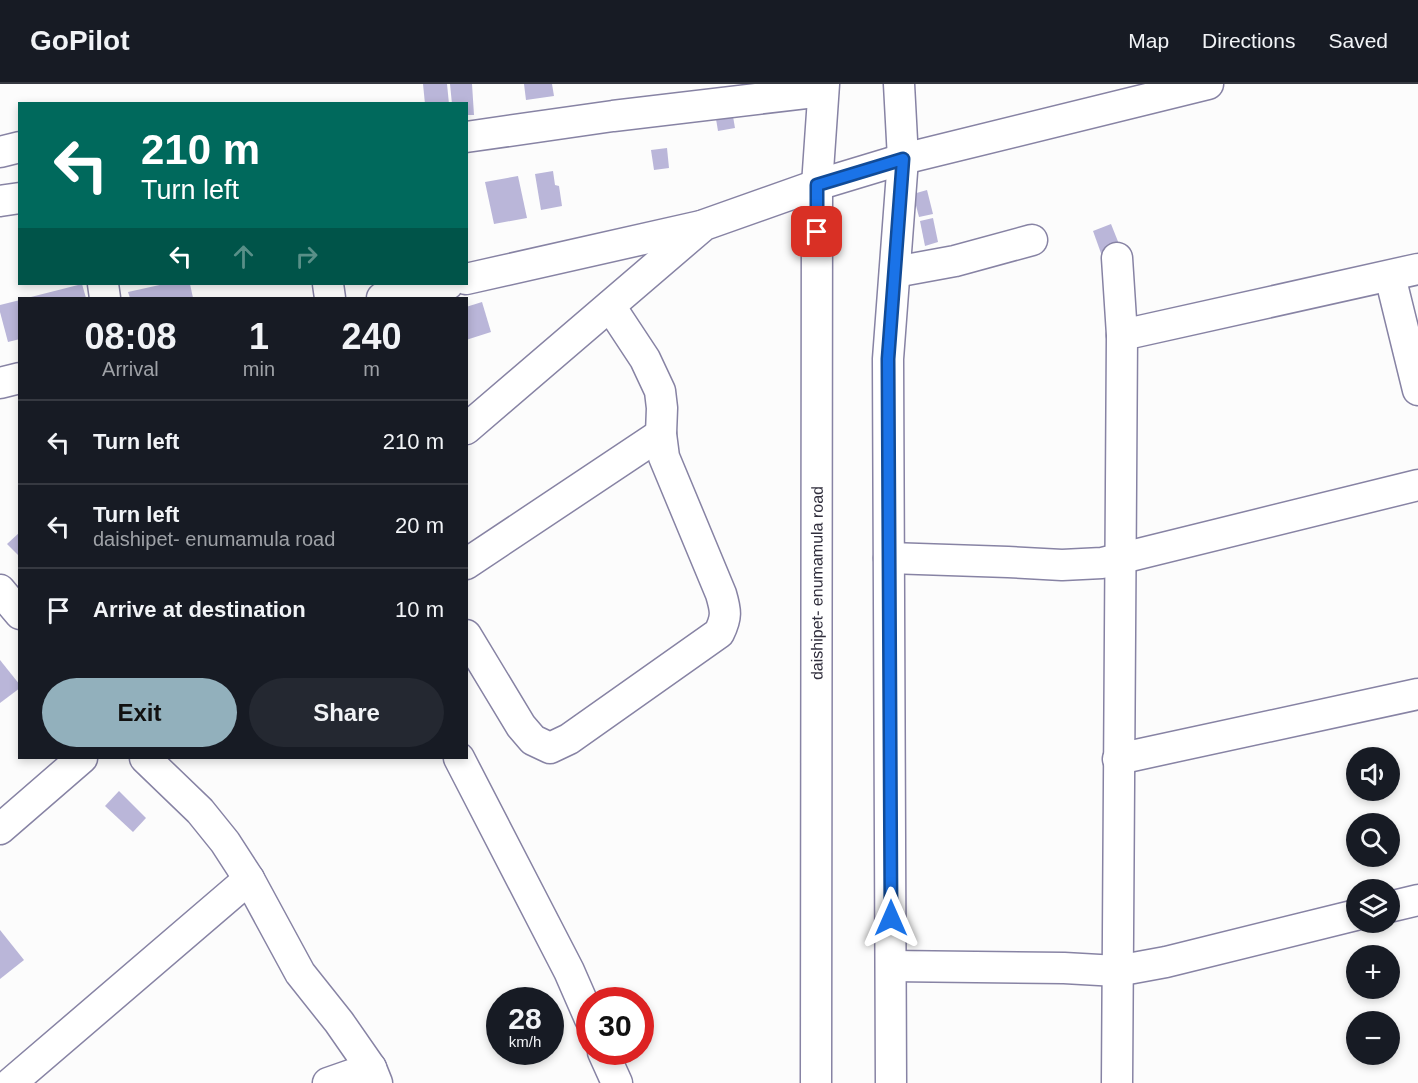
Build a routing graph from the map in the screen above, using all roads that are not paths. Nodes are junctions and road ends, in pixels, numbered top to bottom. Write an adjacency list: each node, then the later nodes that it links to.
1 (899, 84): 8 (street)
2 (1208, 84): 4 (street)
3 (824, 87): 5 (street); 9 (street, daishipet- enumamula road)
4 (1176, 88): 8 (street)
5 (468, 137)
6 (18, 148): 7 (street)
7 (0, 152)
8 (903, 159): 9 (street); 15 (street)
9 (817, 185): 12 (street); 52 (street, daishipet- enumamula road)
10 (18, 198): 11 (street)
11 (0, 201)
12 (704, 225): 17 (street); 20 (street)
13 (1032, 240): 15 (street)
14 (1117, 258): 21 (street)
15 (895, 272): 28 (street)
16 (1404, 272): 21 (street); 24 (street)
17 (468, 279)
18 (443, 285): 19 (street)
19 (387, 297)
20 (609, 306): 25 (street); 26 (street)
21 (1122, 335): 29 (street)
22 (18, 378): 23 (street)
23 (0, 383)
24 (1418, 390)
25 (468, 427)
26 (661, 434): 30 (street); 33 (street)
27 (1418, 485): 29 (street)
28 (889, 558): 29 (street); 44 (street)
29 (1120, 559): 38 (street)
30 (468, 563)
31 (0, 590): 32 (street)
32 (18, 612)
33 (468, 638)
34 (1418, 694): 38 (street)
35 (81, 759): 39 (street)
36 (146, 759): 40 (street)
37 (460, 759): 46 (street)
38 (1118, 759): 45 (street)
39 (0, 829)
40 (249, 879): 48 (street); 49 (street)
41 (1418, 900): 42 (street)
42 (1400, 904)
43 (1346, 917): 45 (street)
44 (891, 966): 45 (street); 53 (street)
45 (1117, 970): 54 (street)
46 (576, 987)
47 (609, 1065): 51 (street)
48 (374, 1076): 50 (street)
49 (15, 1082)
50 (328, 1083)
51 (617, 1083)
52 (816, 1083)
53 (891, 1083)
54 (1117, 1083)

